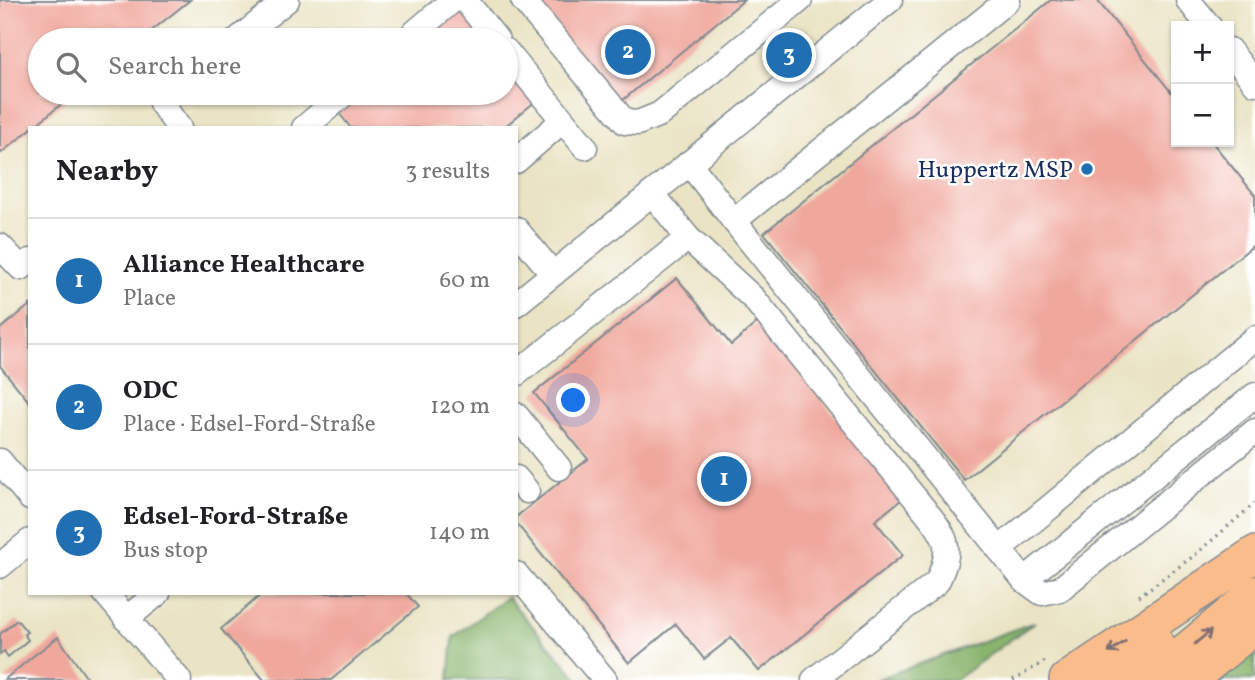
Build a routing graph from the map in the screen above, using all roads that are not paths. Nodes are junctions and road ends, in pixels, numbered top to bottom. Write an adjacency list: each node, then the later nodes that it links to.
1 (287, 0): 10 (street)
2 (453, 0): 11 (street)
3 (465, 0): 12 (street)
4 (523, 0): 5 (street)
5 (800, 0)
6 (890, 0): 23 (street)
7 (1007, 0): 25 (street)
8 (1188, 0): 9 (street)
9 (1205, 21)
10 (252, 28)
11 (420, 28)
12 (487, 28)
13 (1234, 56): 15 (street)
14 (518, 66): 18 (street)
15 (1255, 83)
16 (162, 105): 19 (street)
17 (331, 105): 20 (street)
18 (561, 122): 21 (street); 22 (street)
19 (178, 126)
20 (306, 126)
21 (585, 147)
22 (518, 159)
23 (689, 163): 24 (street); 25 (street)
24 (652, 194): 27 (street); 30 (street)
25 (734, 221): 41 (street)
26 (518, 231): 30 (street)
27 (688, 238): 33 (street); 55 (street)
28 (0, 246): 29 (street)
29 (28, 263)
30 (553, 274): 31 (street)
31 (518, 302)
32 (1255, 338): 41 (street)
33 (518, 372)
34 (1255, 395): 45 (street)
35 (518, 417): 38 (street)
36 (1255, 431): 45 (street)
37 (0, 461): 39 (street)
38 (559, 468)
39 (28, 496)
40 (28, 543): 43 (street)
41 (999, 549): 45 (street)
42 (1255, 554): 51 (highway, one-way to 51); 56 (highway)
43 (0, 565)
44 (518, 575): 54 (street)
45 (1024, 580)
46 (1255, 594): 57 (highway, one-way to 46)
47 (107, 595): 49 (street)
48 (156, 595): 49 (street)
49 (126, 620): 52 (street); 53 (street)
50 (1255, 626): 58 (highway)
51 (1063, 666)
52 (168, 680)
53 (179, 680)
54 (605, 680)
55 (814, 680)
56 (1112, 680)
57 (1151, 680)
58 (1189, 680)

